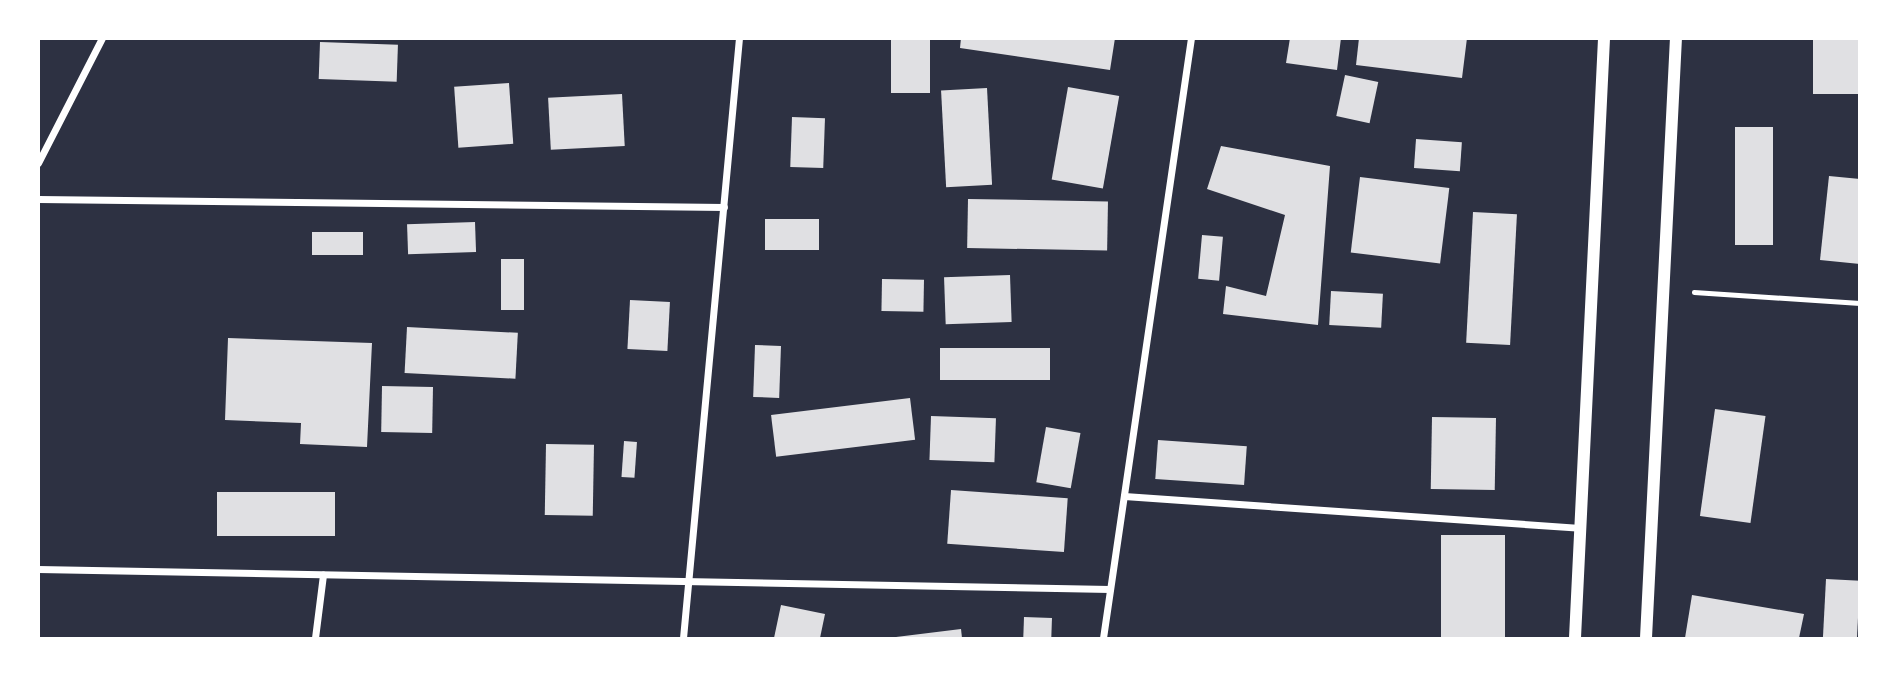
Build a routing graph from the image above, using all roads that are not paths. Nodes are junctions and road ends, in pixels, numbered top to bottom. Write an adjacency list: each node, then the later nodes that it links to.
1 (103, 38): 6 (street)
2 (739, 38): 8 (street)
3 (1191, 38): 9 (street)
4 (1604, 38): 10 (street)
5 (1676, 38): 19 (street)
6 (39, 162)
7 (38, 199): 8 (street)
8 (724, 208): 13 (street)
9 (1124, 496): 10 (street); 14 (street)
10 (1580, 528): 18 (street)
11 (38, 569): 12 (street)
12 (323, 575): 13 (street); 15 (street)
13 (688, 582): 14 (street); 16 (street)
14 (1111, 589): 17 (street)
15 (315, 639)
16 (683, 639)
17 (1103, 639)
18 (1575, 639)
19 (1646, 639)

